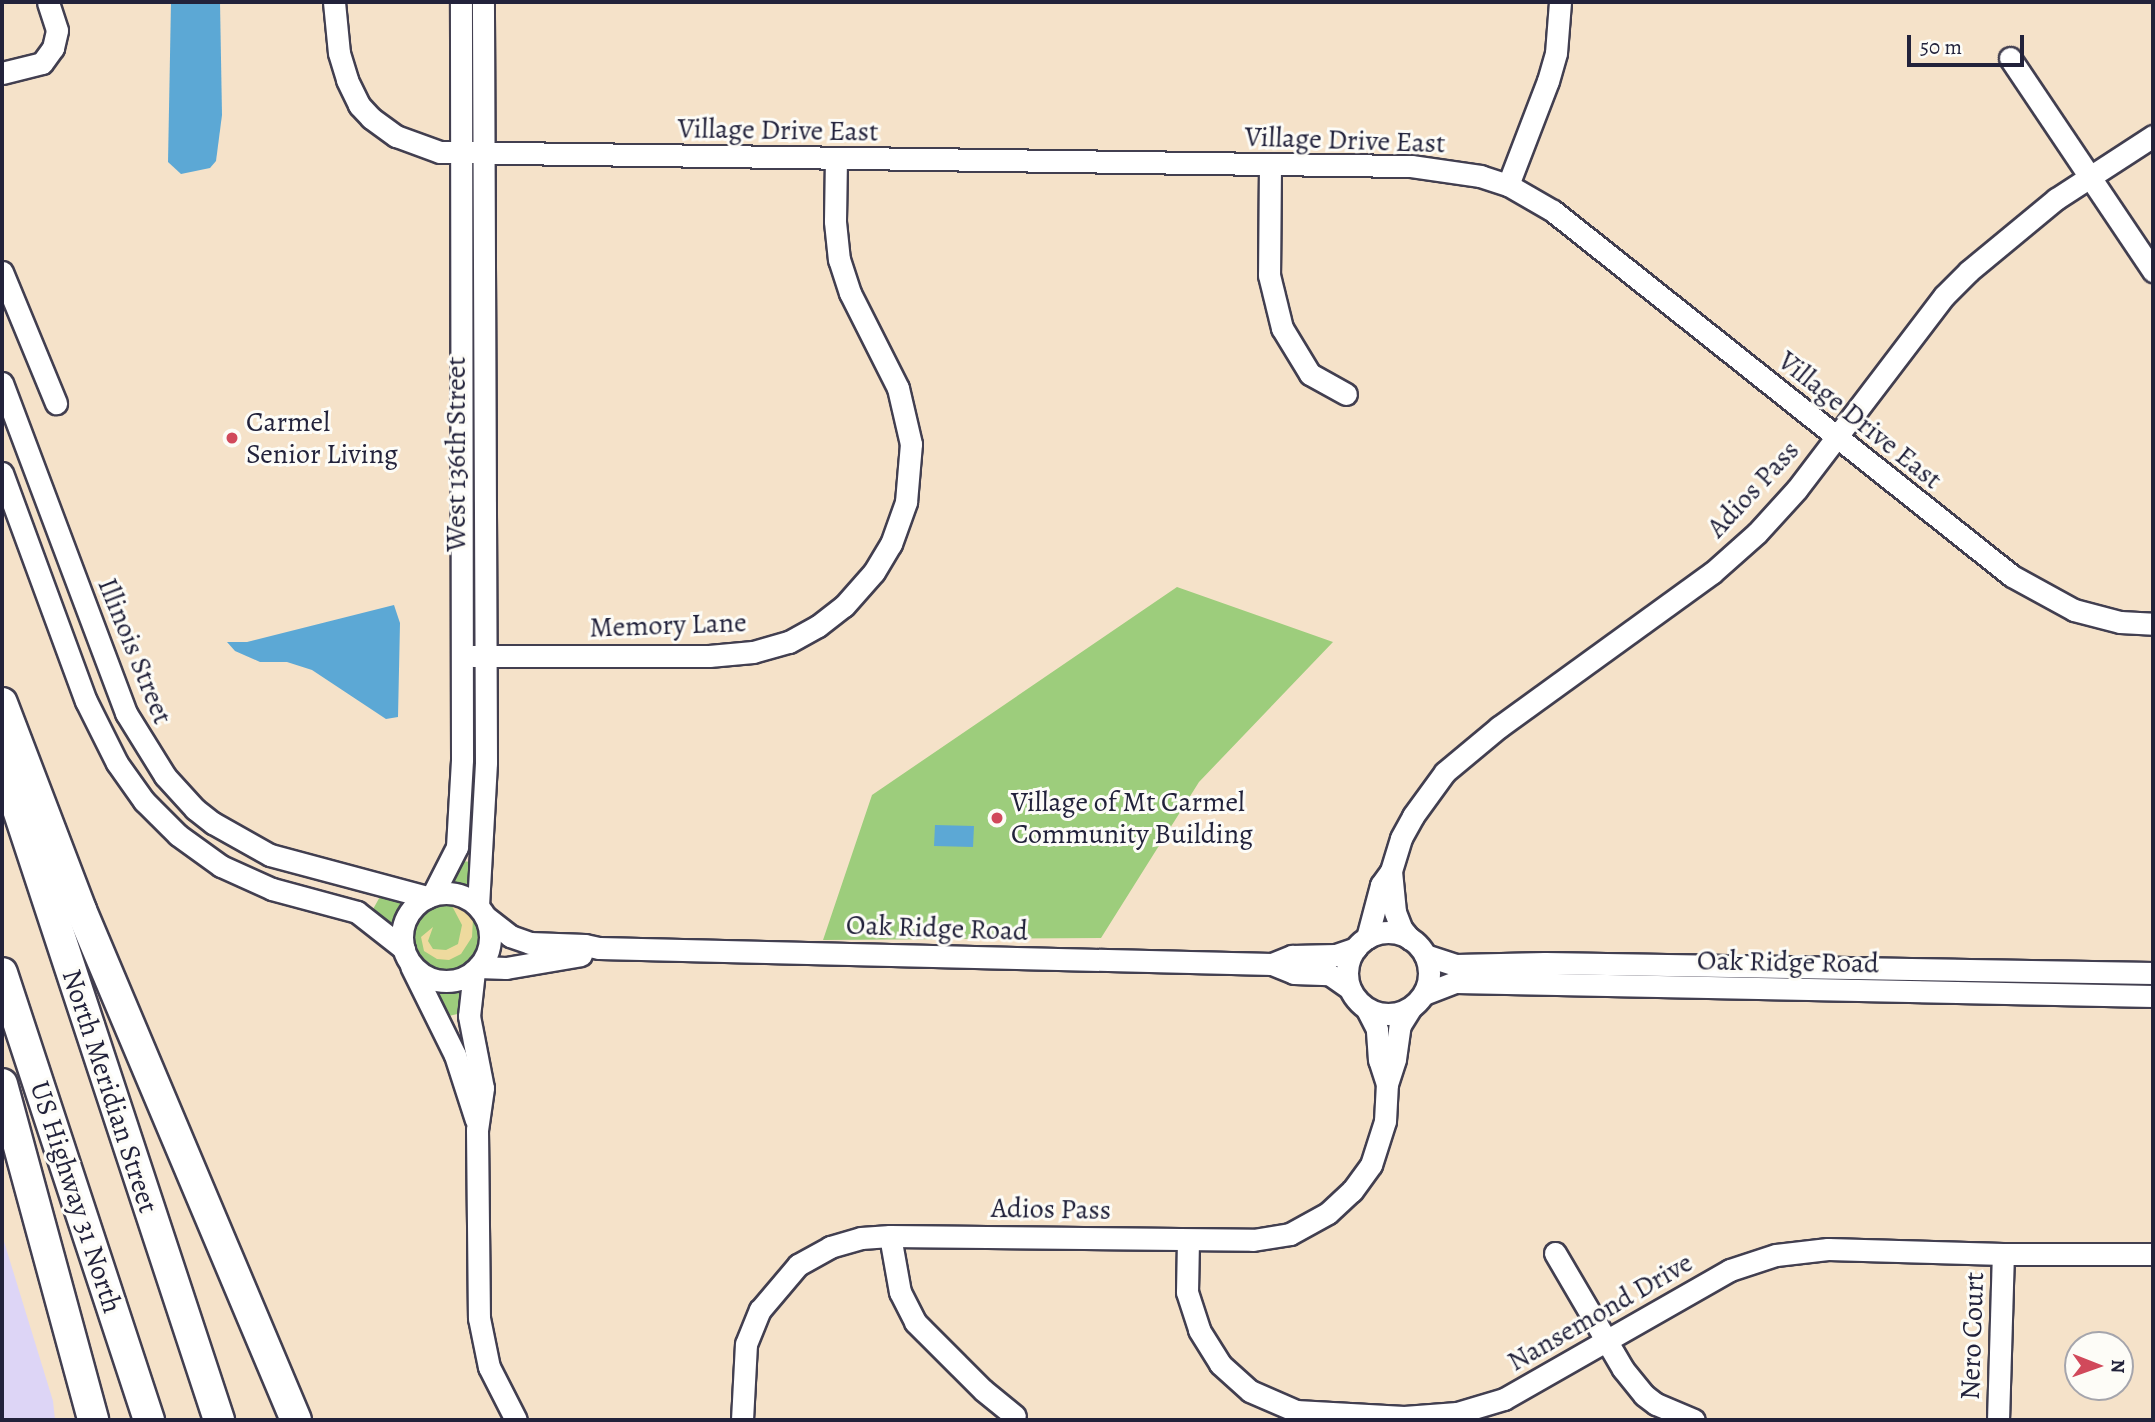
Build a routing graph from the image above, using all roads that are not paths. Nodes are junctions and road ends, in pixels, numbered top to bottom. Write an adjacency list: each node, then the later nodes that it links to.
1 (48, 2): 7 (street)
2 (334, 2): 9 (street, Village Drive East)
3 (461, 2): 9 (street, West 136th Street)
4 (483, 2): 9 (street, West 136th Street)
5 (1560, 2): 13 (street)
6 (2010, 58): 12 (street)
7 (2, 73)
8 (2153, 136): 12 (street, Adios Pass)
9 (472, 153): 10 (street, Village Drive East); 22 (street, West 136th Street); 23 (street, West 136th Street)
10 (836, 159): 11 (street, Village Drive East); 23 (street, Memory Lane)
11 (1270, 165): 13 (street, Village Drive East); 17 (street)
12 (2091, 176): 14 (street); 19 (street, Adios Pass)
13 (1507, 186): 19 (street, Village Drive East)
14 (2153, 271)
15 (2, 272): 18 (street)
16 (2, 383): 27 (street, Illinois Street)
17 (1346, 394)
18 (56, 403)
19 (1837, 437): 21 (street, Village Drive East); 26 (street, Adios Pass)
20 (2, 473): 32 (street)
21 (2153, 624)
22 (463, 656): 23 (street, Memory Lane); 27 (street, West 136th Street)
23 (485, 656): 28 (street, West 136th Street)
24 (2, 703): 55 (highway)
25 (2, 761): 54 (highway, North Meridian Street)
26 (1391, 871): 29 (street, Adios Pass); 30 (street, Adios Pass)
27 (430, 895): 28 (street); 32 (street)
28 (482, 911): 31 (street, Oak Ridge Road); 35 (street)
29 (1410, 939): 30 (street); 33 (street)
30 (1361, 943): 34 (street, Oak Ridge Road); 38 (street)
31 (599, 948): 34 (street, Oak Ridge Road); 35 (street, Oak Ridge Road)
32 (405, 954): 35 (street); 44 (street)
33 (1425, 955): 37 (street, Oak Ridge Road); 40 (street)
34 (1272, 964): 38 (street, Oak Ridge Road)
35 (476, 969): 44 (street)
36 (2, 973): 53 (highway, US Highway 31 North)
37 (2153, 973)
38 (1349, 988): 41 (street)
39 (2153, 996): 40 (street, Oak Ridge Road)
40 (1417, 1001): 41 (street); 43 (street, Adios Pass)
41 (1367, 1009): 43 (street, Adios Pass)
42 (2, 1084): 52 (highway)
43 (1387, 1084): 46 (street, Adios Pass)
44 (478, 1126): 56 (street)
45 (890, 1236): 46 (street, Adios Pass); 51 (street); 57 (street, Adios Pass)
46 (1188, 1240): 50 (street, Nansemond Drive)
47 (1555, 1253): 50 (street)
48 (2003, 1254): 49 (street, Nansemond Drive); 50 (street, Nansemond Drive); 59 (street, Nero Court)
49 (2153, 1254)
50 (1606, 1341): 58 (street)
51 (1015, 1416)
52 (93, 1420)
53 (149, 1420)
54 (219, 1420)
55 (296, 1420)
56 (516, 1420)
57 (742, 1420)
58 (1694, 1420)
59 (1998, 1420)

